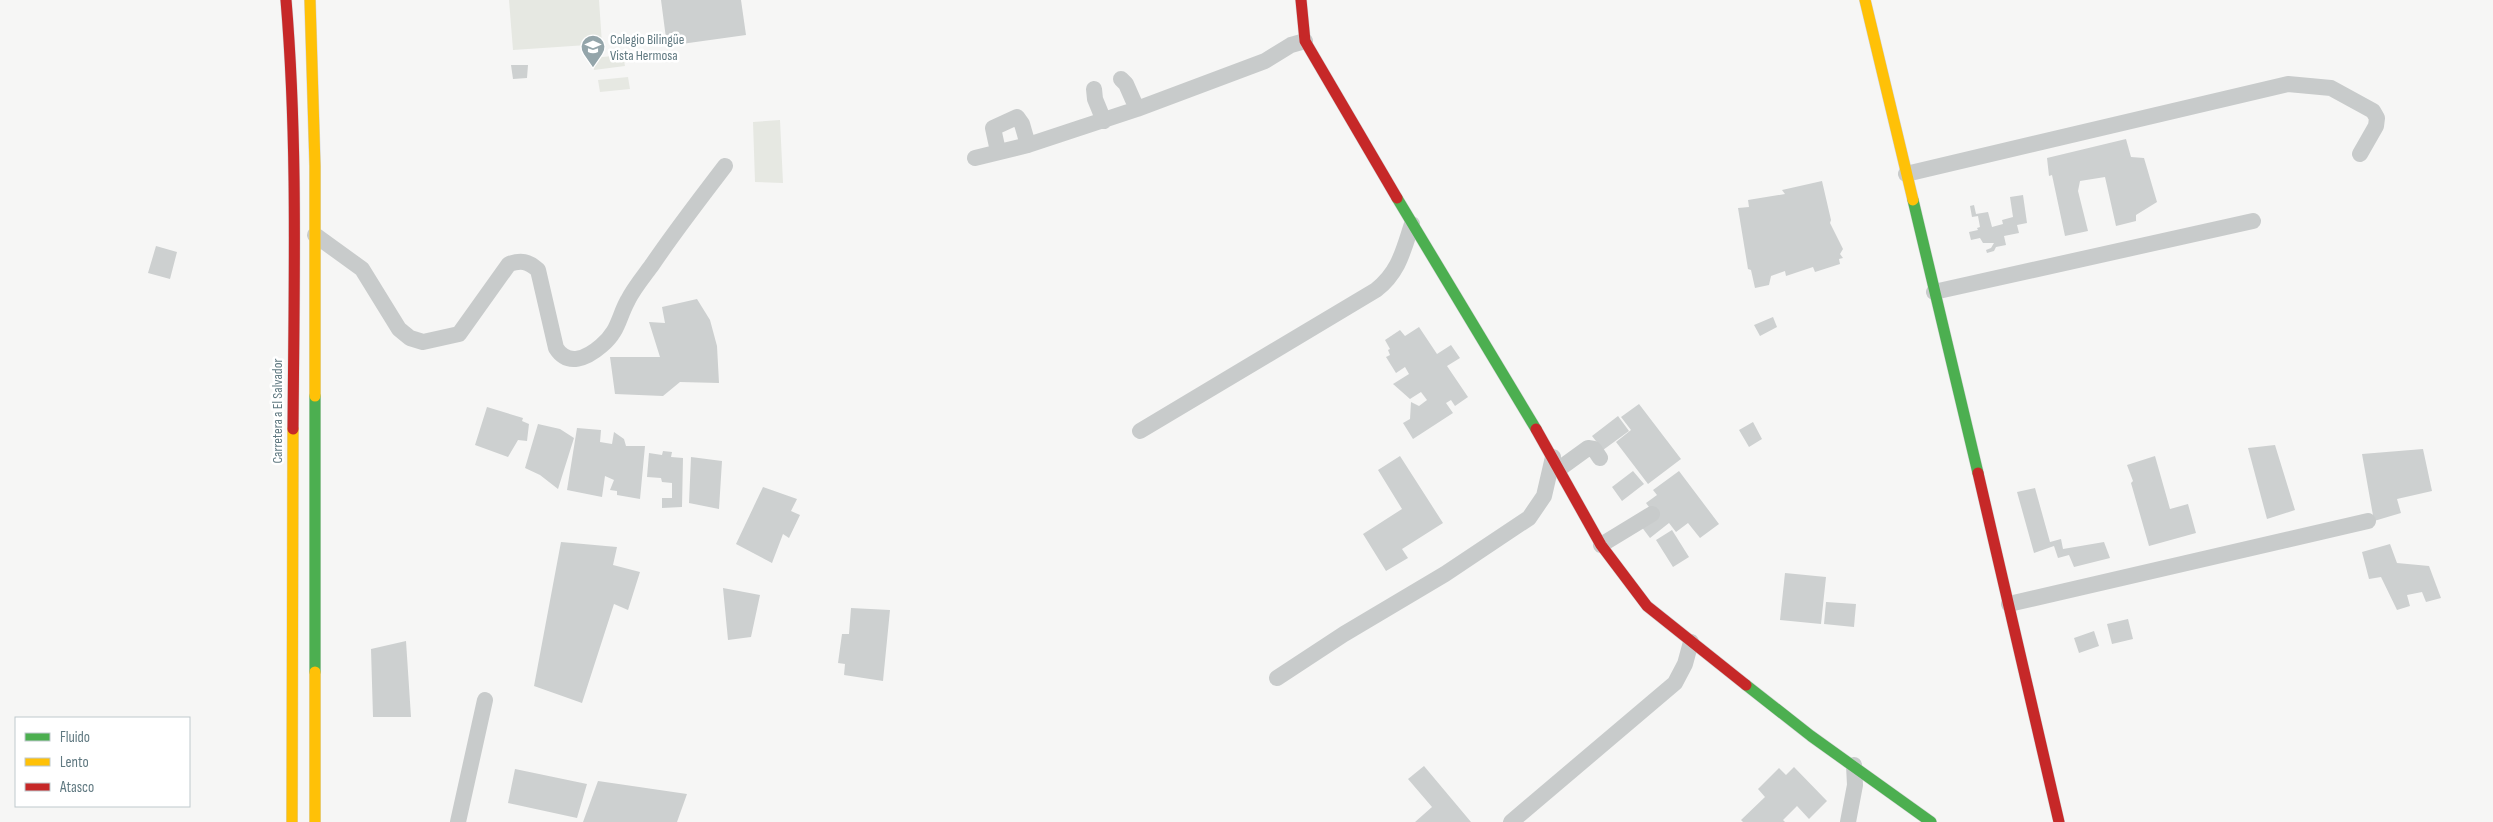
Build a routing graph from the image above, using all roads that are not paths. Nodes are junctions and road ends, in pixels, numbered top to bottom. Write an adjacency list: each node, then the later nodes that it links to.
1 (286, 0): 31 (main road, Carretera a El Salvador)
2 (310, 0): 18 (main road)
3 (1301, 0): 5 (main road)
4 (1865, 0): 15 (main road)
5 (1305, 41): 8 (street); 17 (main road)
6 (1121, 79): 8 (street)
7 (1094, 89): 9 (street)
8 (1137, 109): 9 (street)
9 (1104, 121): 10 (street)
10 (1028, 145): 11 (street); 11 (street)
11 (998, 151): 13 (street)
12 (2360, 154): 15 (street)
13 (975, 158)
14 (725, 166): 18 (street)
15 (1906, 174): 19 (main road)
16 (2252, 221): 19 (street)
17 (1412, 224): 20 (street); 22 (main road)
18 (315, 235): 32 (main road)
19 (1934, 292): 26 (main road)
20 (1140, 431)
21 (1600, 458): 22 (street)
22 (1556, 463): 25 (main road); 28 (street)
23 (1652, 514): 25 (street)
24 (2368, 521): 26 (street)
25 (1600, 546): 27 (main road)
26 (2010, 604): 37 (main road)
27 (1691, 642): 30 (main road); 34 (street)
28 (1277, 678)
29 (485, 700): 33 (street)
30 (1854, 765): 35 (street); 36 (main road)
31 (292, 822)
32 (315, 822)
33 (458, 822)
34 (1511, 822)
35 (1848, 822)
36 (1931, 822)
37 (2059, 822)

